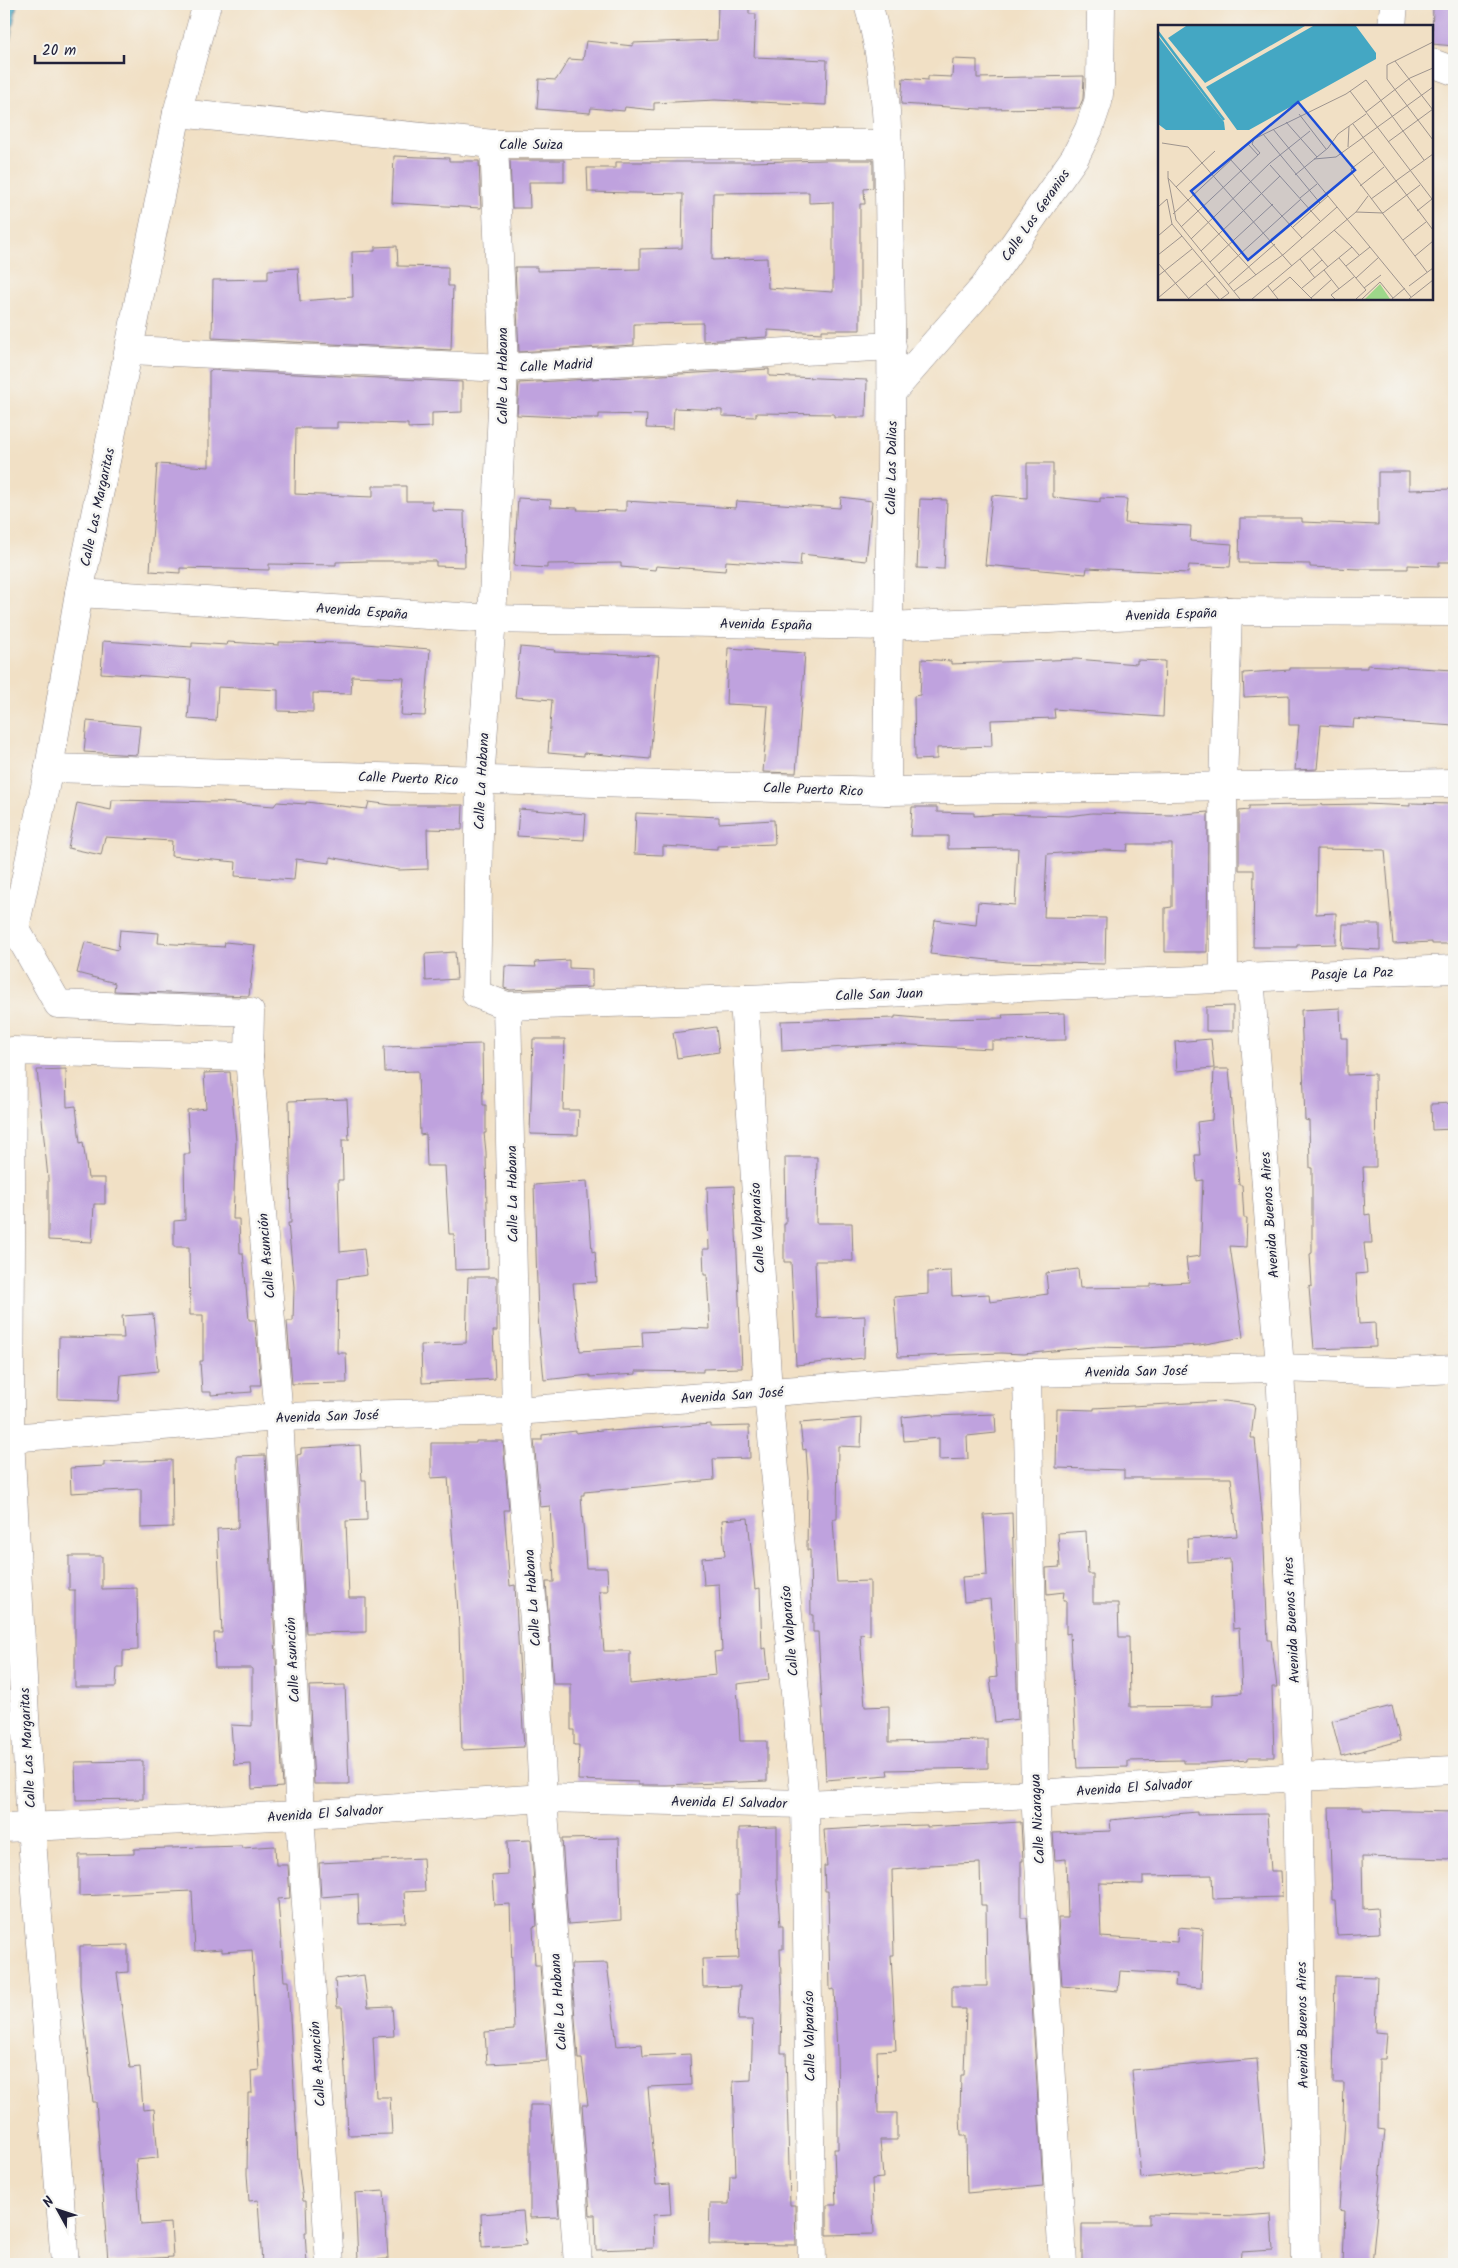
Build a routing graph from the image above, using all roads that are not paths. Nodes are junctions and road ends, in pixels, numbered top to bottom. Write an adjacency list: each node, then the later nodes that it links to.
1 (207, 4): 8 (street, Calle Las Margaritas)
2 (868, 4): 10 (street, Calle Las Dalias)
3 (1100, 4): 14 (street, Calle Los Geranios)
4 (1394, 4): 5 (street)
5 (1392, 25)
6 (1433, 63): 7 (street)
7 (1454, 71)
8 (177, 113): 9 (street, Calle Suiza); 12 (street, Calle Las Margaritas)
9 (494, 144): 10 (street, Calle Suiza); 13 (street, Calle La Habana)
10 (888, 144): 11 (street, Calle Las Dalias)
11 (892, 346): 13 (street, Calle Madrid); 14 (street, Calle Las Dalias)
12 (130, 350): 13 (street, Calle Madrid); 15 (street, Calle Las Margaritas)
13 (504, 368): 18 (street, Calle La Habana)
14 (892, 392): 19 (street, Calle Las Dalias)
15 (79, 593): 18 (street, Avenida España); 20 (street, Calle Las Margaritas)
16 (1228, 611): 17 (street, Avenida España); 19 (street, Avenida España); 23 (street, Avenida Buenos Aires)
17 (1454, 612)
18 (492, 619): 19 (street, Avenida España); 21 (street, Calle La Habana)
19 (888, 626): 24 (street, Calle Las Dalias)
20 (49, 768): 21 (street, Calle Puerto Rico); 28 (street, Calle Las Margaritas)
21 (480, 780): 24 (street, Calle Puerto Rico); 29 (street, Calle La Habana)
22 (1454, 783): 23 (street, Calle Puerto Rico)
23 (1223, 787): 24 (street, Calle Puerto Rico); 26 (street, Avenida Buenos Aires)
24 (887, 791)
25 (1454, 969): 26 (street, Pasaje La Paz)
26 (1237, 977): 27 (street, Calle San Juan); 31 (street, Avenida Buenos Aires)
27 (744, 999): 29 (street, Calle San Juan); 34 (street, Calle Valparaíso)
28 (58, 1004): 30 (street, Calle Asunción)
29 (507, 1006): 35 (street, Calle La Habana)
30 (250, 1056): 36 (street, Calle Asunción); 37 (street, Calle Las Margaritas)
31 (1280, 1368): 32 (street, Avenida San José); 33 (street, Avenida San José); 39 (street, Avenida Buenos Aires)
32 (1454, 1369)
33 (1027, 1373): 34 (street, Avenida San José); 40 (street, Calle Nicaragua)
34 (768, 1392): 35 (street, Avenida San José); 42 (street, Calle Valparaíso)
35 (516, 1411): 36 (street, Avenida San José); 41 (street, Calle La Habana)
36 (279, 1417): 37 (street, Avenida San José); 43 (street, Calle Asunción)
37 (10, 1438): 44 (street, Calle Las Margaritas)
38 (1454, 1770): 39 (street, Avenida El Salvador)
39 (1298, 1777): 40 (street, Avenida El Salvador); 51 (street, Avenida Buenos Aires)
40 (1035, 1794): 42 (street, Avenida El Salvador); 50 (street, Calle Nicaragua)
41 (543, 1798): 42 (street, Avenida El Salvador); 43 (street, Avenida El Salvador); 48 (street, Calle La Habana)
42 (805, 1804): 49 (street, Calle Valparaíso)
43 (300, 1815): 44 (street, Avenida El Salvador); 47 (street, Calle Asunción)
44 (31, 1827): 45 (street, Avenida El Salvador); 46 (street, Calle Las Margaritas)
45 (4, 1828)
46 (65, 2264)
47 (330, 2264)
48 (578, 2264)
49 (812, 2264)
50 (1063, 2264)
51 (1306, 2264)

